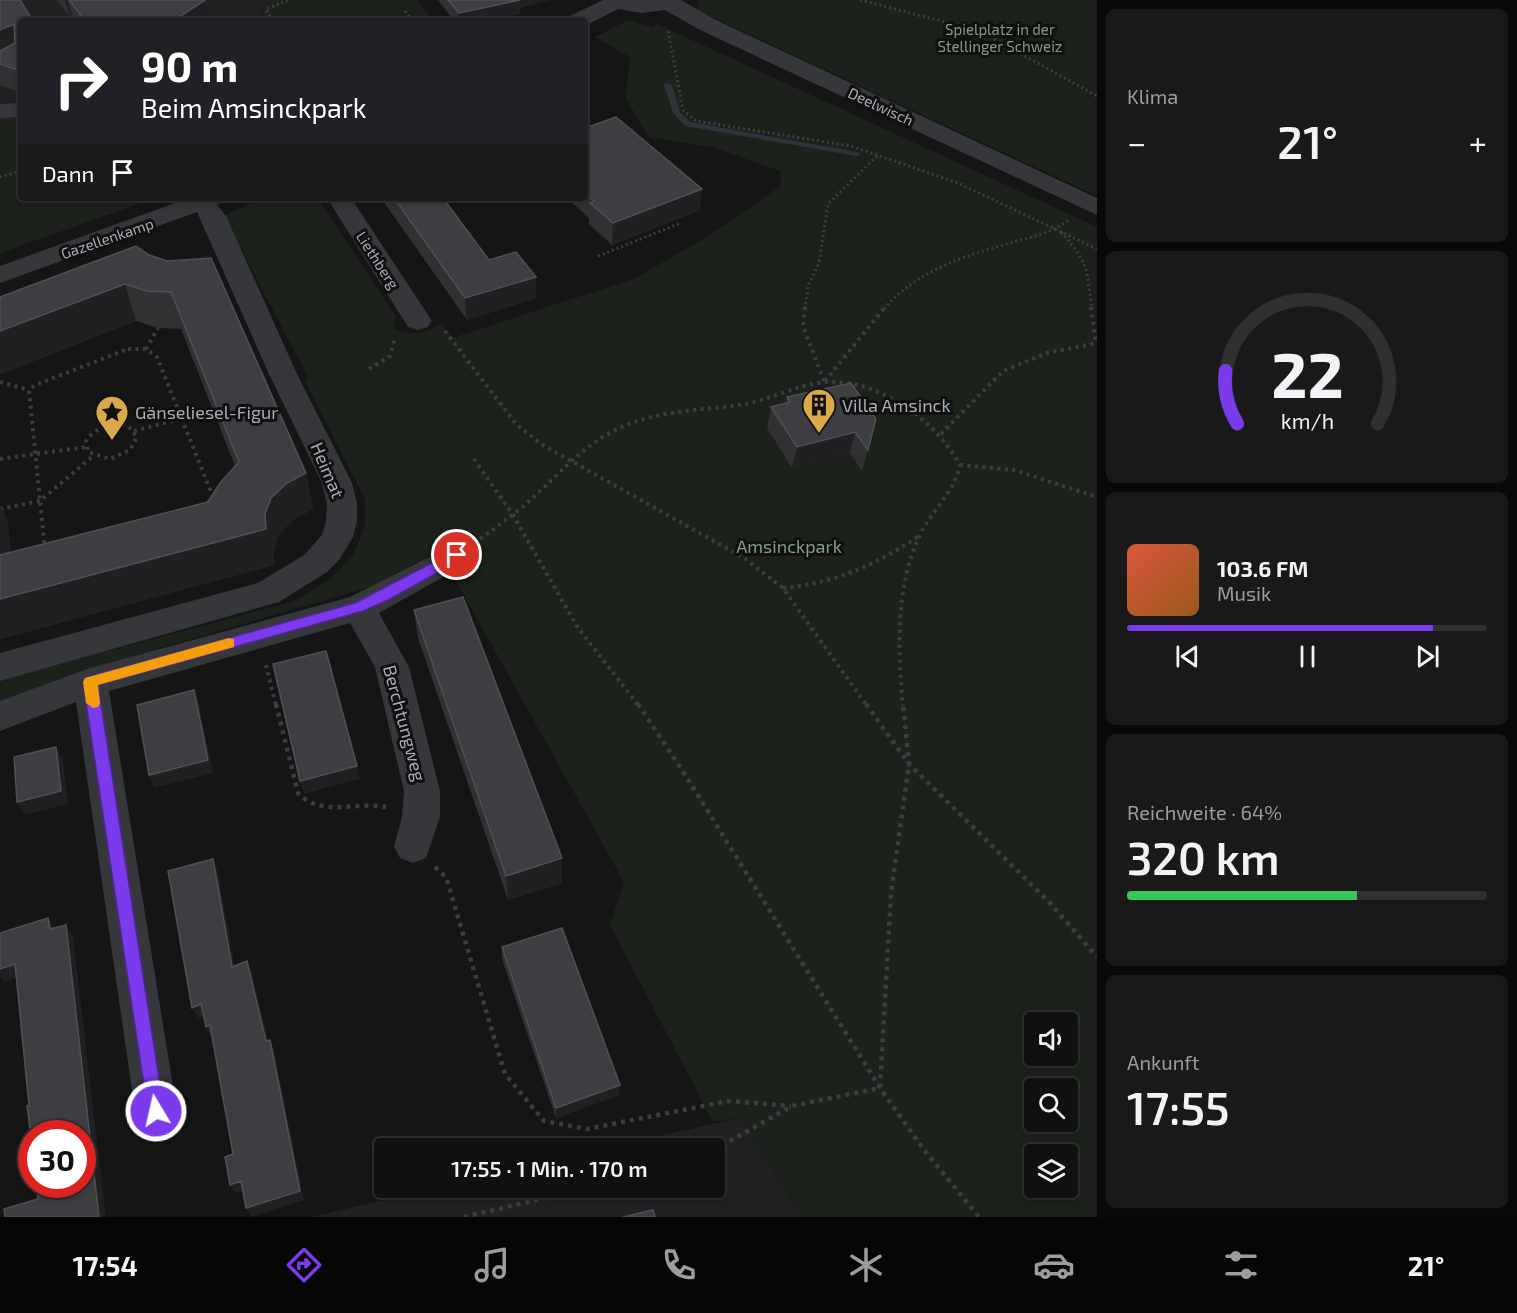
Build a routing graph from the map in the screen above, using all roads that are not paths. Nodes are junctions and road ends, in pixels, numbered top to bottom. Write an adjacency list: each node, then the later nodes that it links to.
1 (615, 1): 2 (street); 3 (street)
2 (668, 1): 9 (street, Deelwisch)
3 (584, 18)
4 (18, 110): 5 (street)
5 (0, 111)
6 (205, 201): 10 (street, Gazellenkamp)
7 (208, 201): 14 (street, Heimat)
8 (341, 201): 11 (street, Liethberg)
9 (1094, 205)
10 (0, 275)
11 (418, 321)
12 (457, 555): 13 (street)
13 (358, 608): 15 (street); 17 (street, Berchtungweg)
14 (0, 667)
15 (90, 682): 16 (street); 18 (street)
16 (0, 716)
17 (417, 831)
18 (156, 1111)

